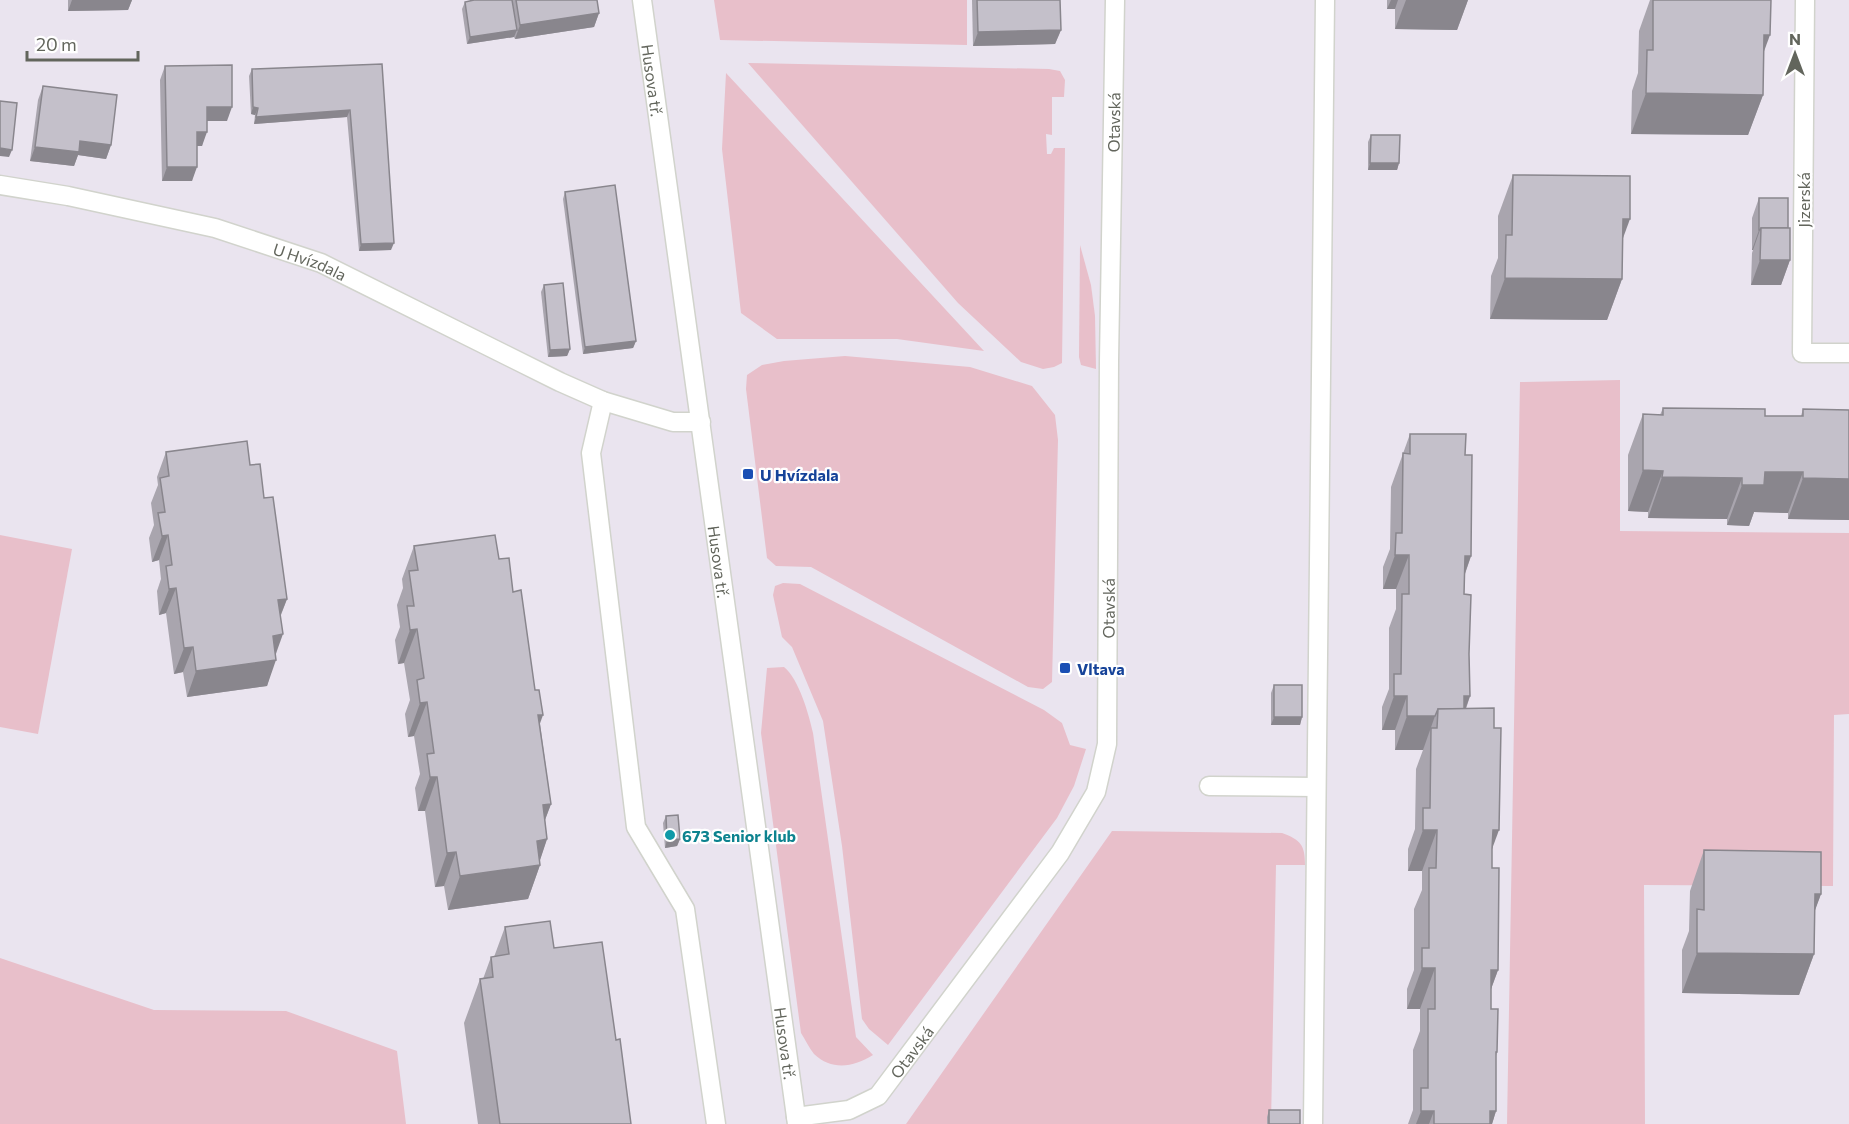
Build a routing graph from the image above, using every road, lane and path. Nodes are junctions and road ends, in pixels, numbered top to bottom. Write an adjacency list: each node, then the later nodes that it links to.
1 (642, 0): 8 (street, Husova tř.)
2 (1115, 0): 11 (street, Otavská)
3 (1325, 0): 10 (street)
4 (1805, 0): 6 (street, Jizerská)
5 (0, 185): 7 (street, U Hvízdala)
6 (1849, 353)
7 (603, 401): 8 (street, U Hvízdala); 12 (street)
8 (700, 422): 11 (street, Husova tř.)
9 (1209, 786): 10 (street)
10 (1316, 787): 13 (street)
11 (797, 1120)
12 (716, 1124)
13 (1313, 1124)

